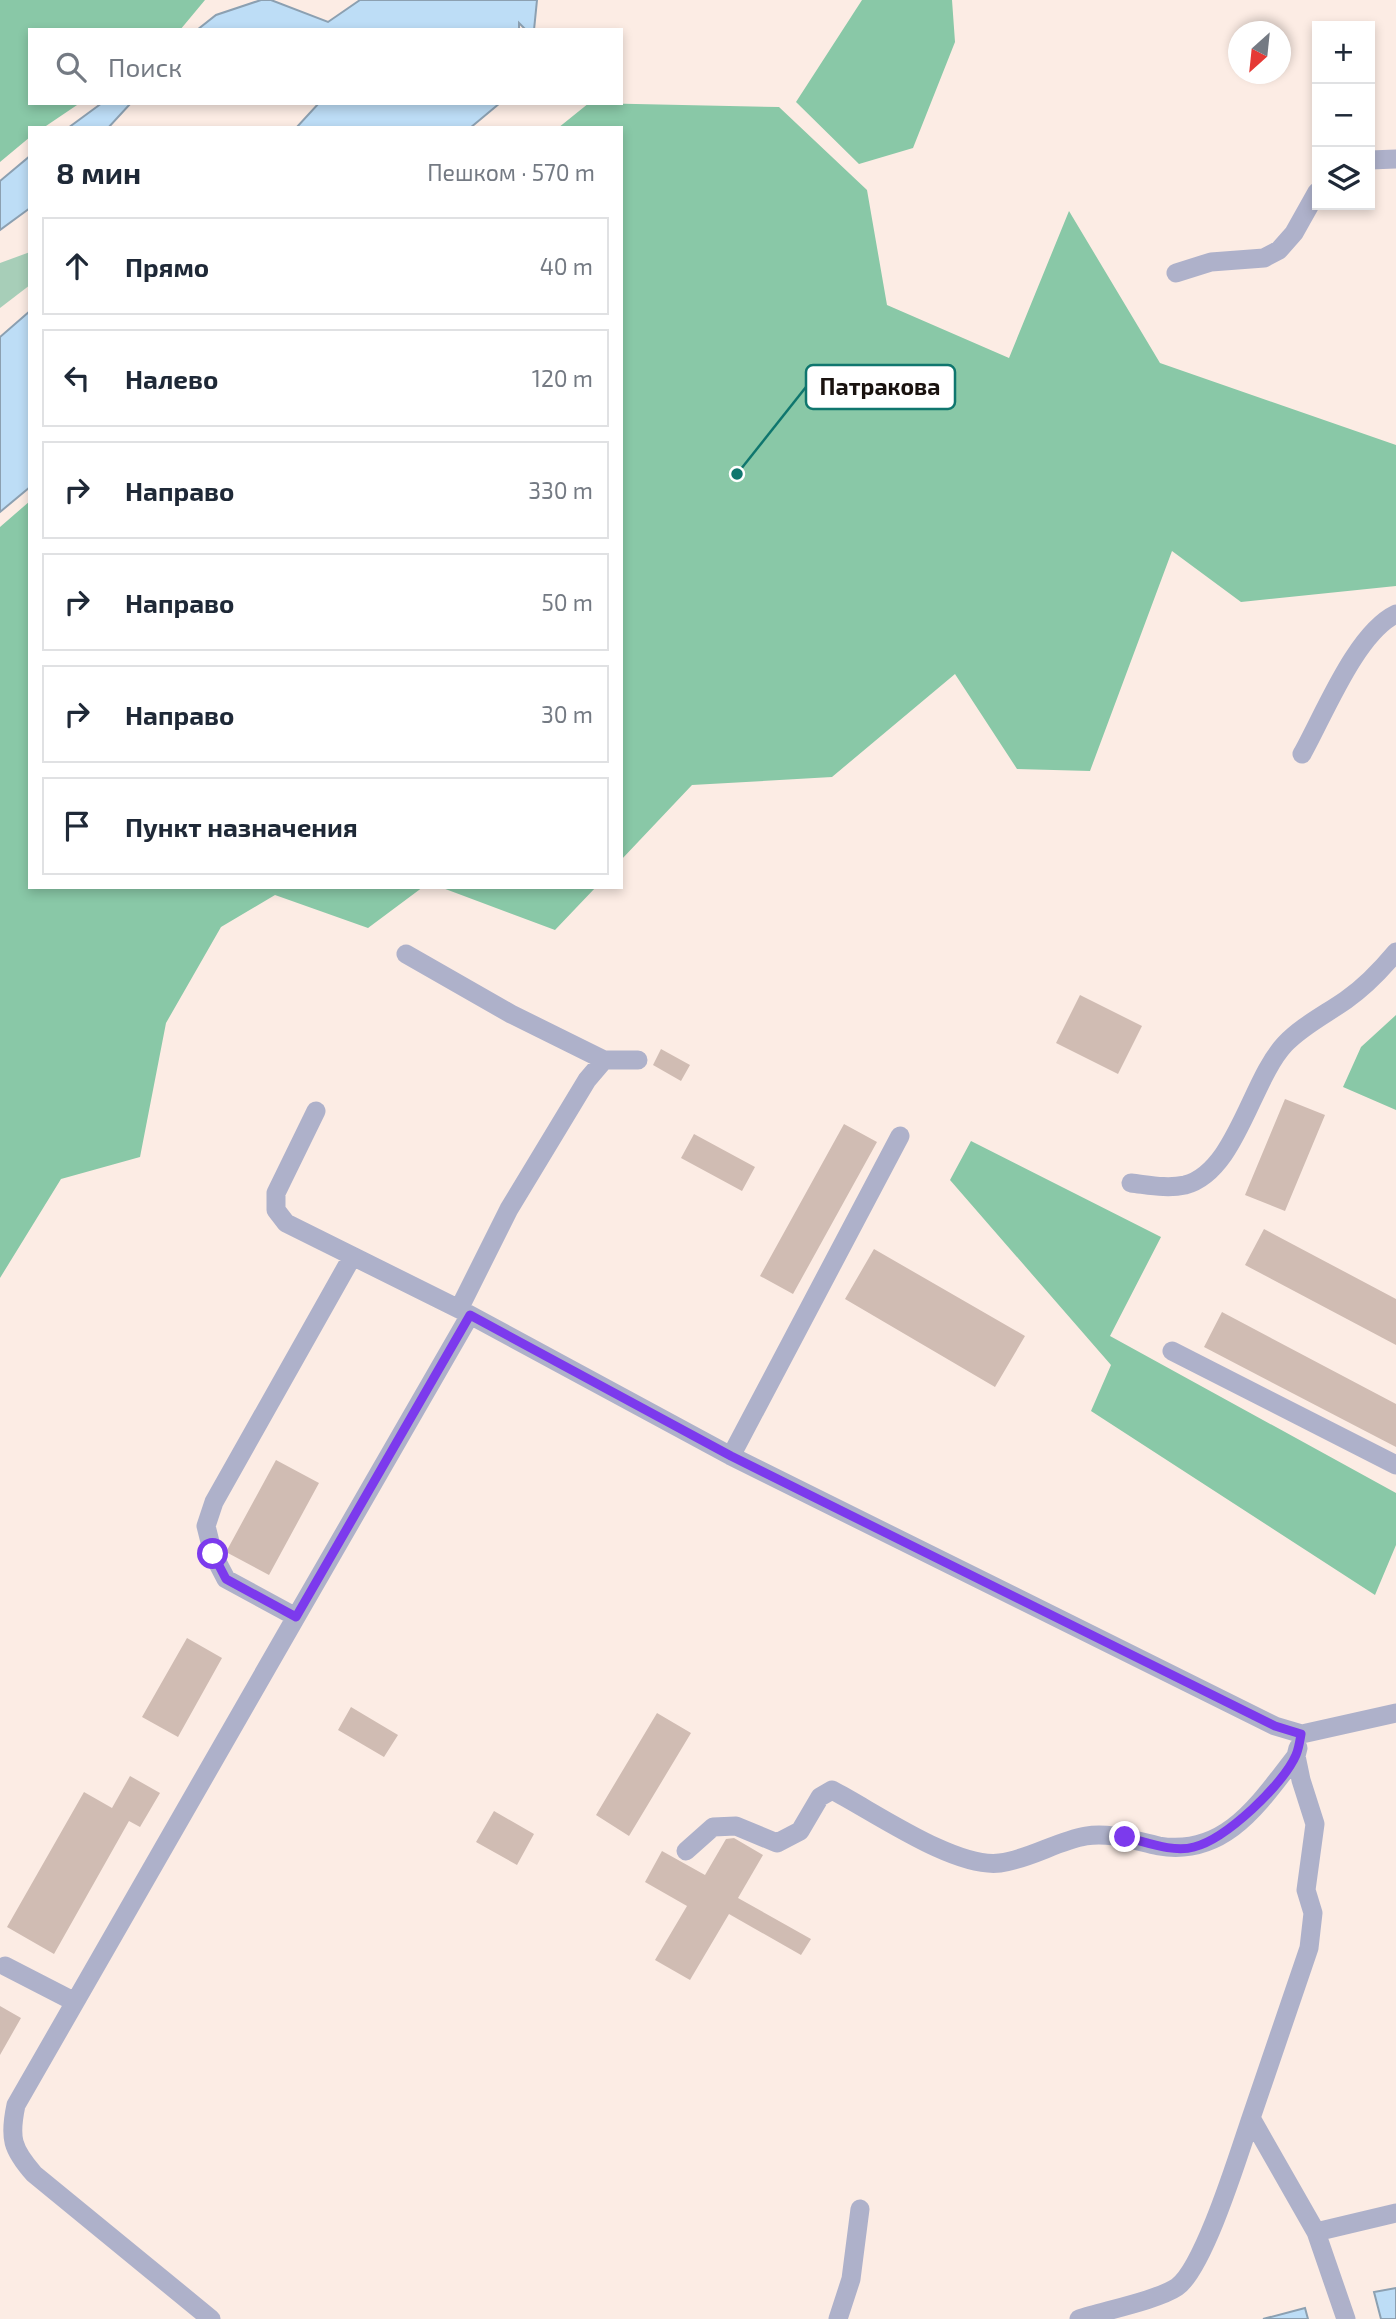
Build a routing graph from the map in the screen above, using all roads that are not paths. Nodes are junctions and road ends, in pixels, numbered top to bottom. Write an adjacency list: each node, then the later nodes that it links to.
1 (1396, 159): 2 (lane)
2 (1375, 160)
3 (1312, 201): 4 (lane)
4 (1176, 273)
5 (1396, 614): 6 (lane)
6 (1303, 754)
7 (1396, 952): 13 (lane)
8 (406, 954): 9 (lane)
9 (604, 1060): 10 (lane); 15 (lane)
10 (638, 1060)
11 (316, 1111): 14 (lane)
12 (900, 1136): 17 (lane)
13 (1131, 1183)
14 (352, 1257): 15 (lane); 19 (lane)
15 (464, 1312): 17 (lane); 19 (lane)
16 (1172, 1351): 18 (lane)
17 (731, 1456): 21 (lane)
18 (1396, 1465)
19 (296, 1617): 25 (lane)
20 (1396, 1713): 21 (lane)
21 (1301, 1734): 22 (lane)
22 (1296, 1756): 23 (lane); 26 (lane)
23 (687, 1851)
24 (5, 1966): 25 (lane)
25 (75, 2002): 30 (lane)
26 (1251, 2118): 29 (lane); 32 (lane)
27 (860, 2210): 31 (lane)
28 (1396, 2213): 29 (lane)
29 (1316, 2232): 33 (lane)
30 (211, 2319)
31 (838, 2319)
32 (1079, 2319)
33 (1346, 2319)

